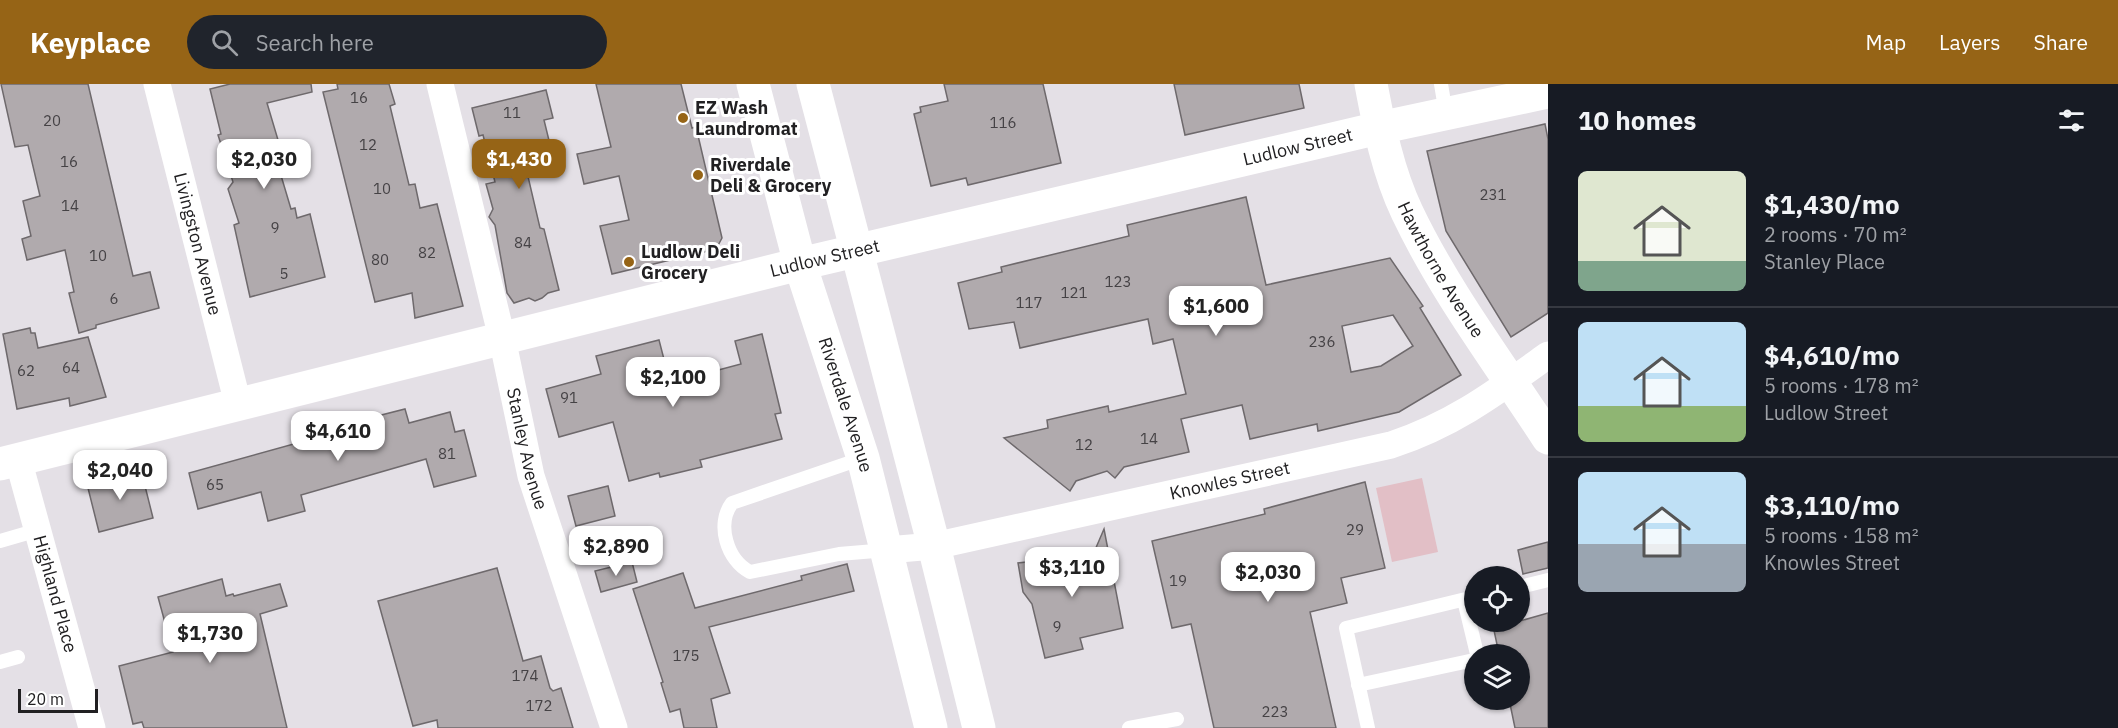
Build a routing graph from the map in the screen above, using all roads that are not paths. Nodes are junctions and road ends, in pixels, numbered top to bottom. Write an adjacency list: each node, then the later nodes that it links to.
1 (157, 84): 14 (street, Livingston Avenue)
2 (440, 84): 11 (street, Stanley Avenue)
3 (753, 84): 10 (street, Riverdale Avenue)
4 (813, 84): 9 (street)
5 (1371, 84): 8 (street, Hawthorne Avenue)
6 (1548, 92): 7 (street, Ludlow Street)
7 (1444, 99): 8 (street, Ludlow Street)
8 (1379, 128): 9 (street, Ludlow Street); 13 (street, Hawthorne Avenue)
9 (857, 251): 10 (street, Ludlow Street); 20 (street)
10 (800, 264): 11 (street, Ludlow Street); 16 (street, Riverdale Avenue)
11 (502, 338): 14 (street, Ludlow Street); 31 (street, Stanley Avenue)
12 (1548, 355): 13 (street, Knowles Street)
13 (1511, 381): 15 (street, Hawthorne Avenue); 20 (street, Knowles Street)
14 (238, 404): 17 (street, Ludlow Street)
15 (1548, 438)
16 (863, 458): 21 (street, Riverdale Avenue); 21 (lane)
17 (9, 462): 18 (street, Highland Place)
18 (38, 530): 19 (lane); 30 (street, Highland Place)
19 (0, 542)
20 (934, 546): 21 (street, Knowles Street); 33 (street)
21 (887, 550): 32 (street, Riverdale Avenue)
22 (1548, 580): 23 (lane)
23 (1530, 584)
24 (1464, 600): 28 (lane)
25 (18, 657): 26 (lane)
26 (0, 662)
27 (1464, 662): 28 (lane)
28 (1358, 685): 35 (lane)
29 (1177, 719): 34 (lane)
30 (92, 728)
31 (614, 728)
32 (931, 728)
33 (979, 728)
34 (1129, 728)
35 (1368, 728)

